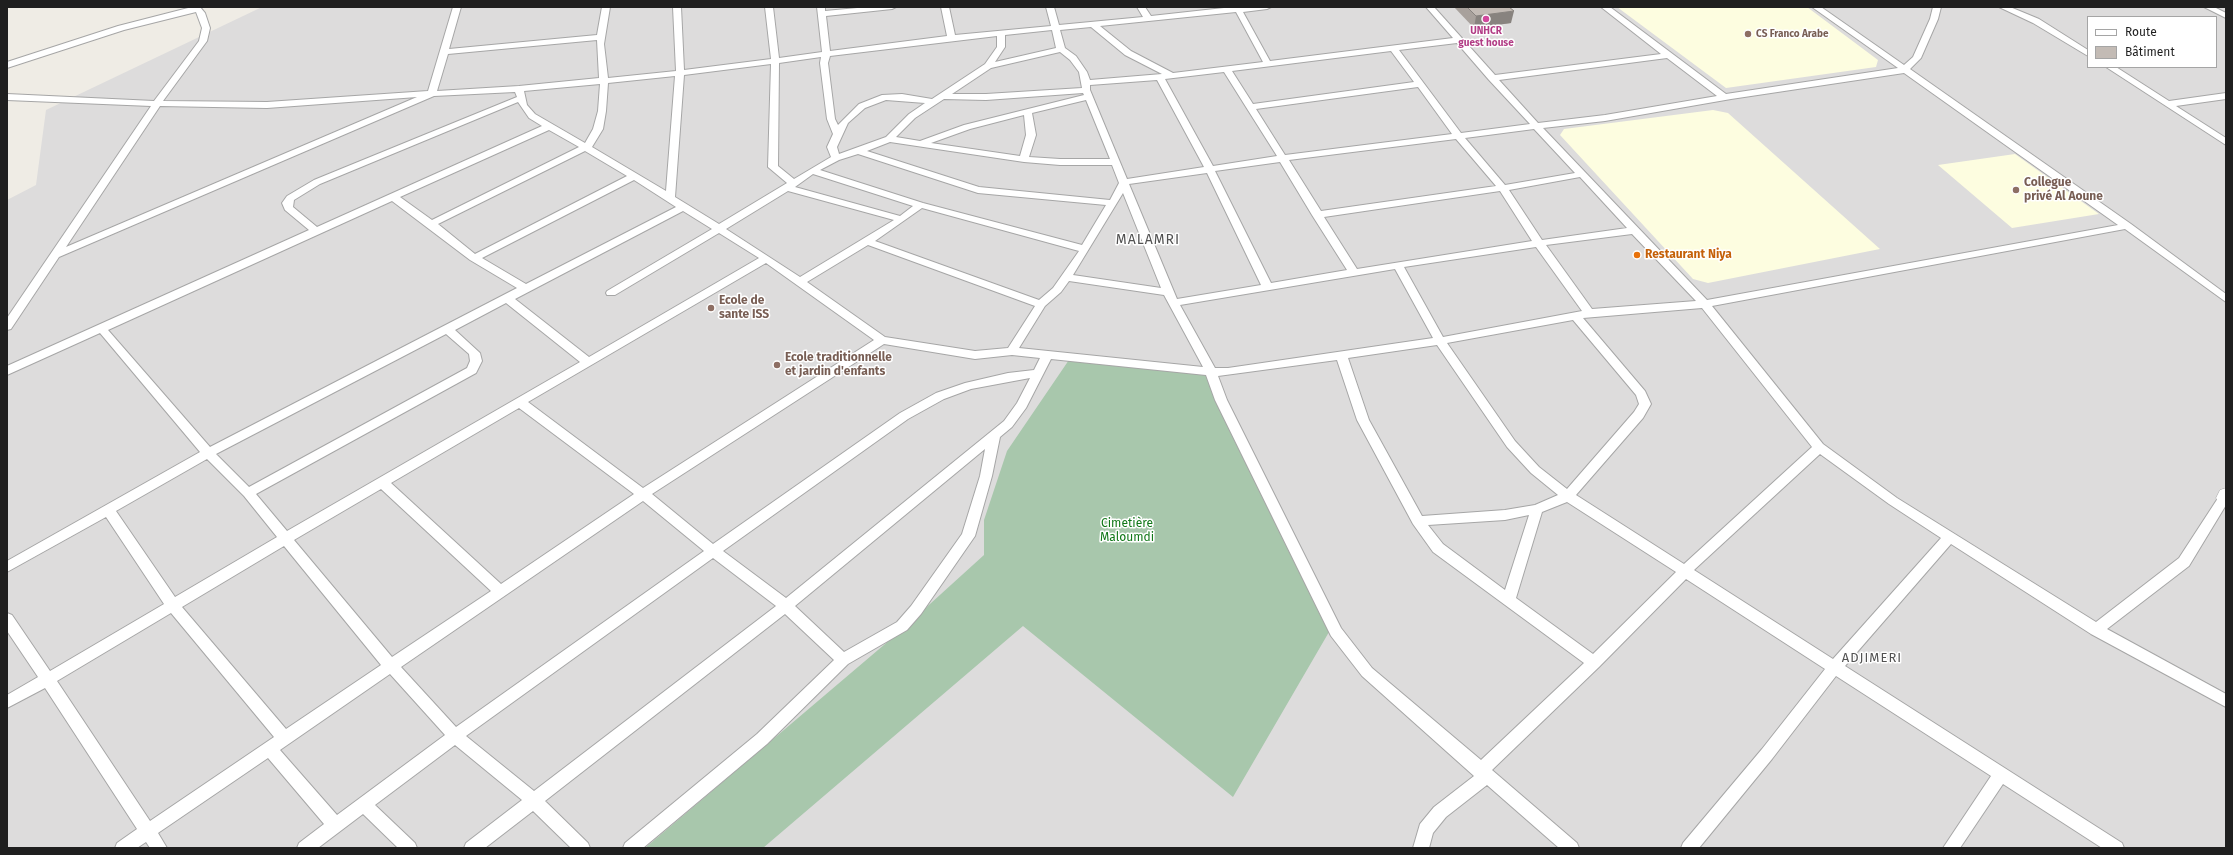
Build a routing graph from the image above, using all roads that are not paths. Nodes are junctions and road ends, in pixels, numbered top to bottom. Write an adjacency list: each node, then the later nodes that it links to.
1 (457, 7): 29 (street)
2 (606, 7): 24 (street)
3 (677, 7): 40 (street)
4 (768, 7): 33 (street)
5 (892, 7): 18 (street)
6 (945, 7): 25 (street)
7 (1050, 7): 22 (street)
8 (1141, 7): 20 (street)
9 (1267, 7): 17 (street)
10 (1430, 7): 26 (street)
11 (1606, 7): 32 (street)
12 (1816, 7): 39 (street)
13 (1937, 7): 39 (street)
14 (2003, 7): 31 (street)
15 (2208, 7): 19 (street)
16 (197, 8): 35 (street); 53 (street)
17 (1238, 8): 20 (street); 34 (street)
18 (822, 11): 30 (street)
19 (2226, 16)
20 (1149, 20): 21 (street)
21 (1093, 24): 22 (street); 41 (street)
22 (1054, 27): 23 (street); 28 (street)
23 (1001, 34): 25 (street); 36 (street)
24 (601, 37): 29 (street); 44 (street)
25 (951, 38): 30 (street)
26 (1458, 40): 27 (street); 43 (street)
27 (1394, 49): 34 (street); 45 (street)
28 (1061, 50): 36 (street); 46 (street)
29 (444, 52): 48 (street)
30 (826, 53): 33 (street); 60 (street)
31 (2087, 53)
32 (1669, 55): 43 (street); 52 (street)
33 (774, 60): 40 (street); 76 (street)
34 (1268, 64): 38 (street)
35 (7, 65)
36 (988, 66): 49 (street)
37 (2112, 68): 55 (street)
38 (1227, 69): 41 (street); 56 (street)
39 (1904, 70): 52 (street); 86 (street)
40 (680, 73): 44 (street); 79 (street)
41 (1172, 76): 42 (street)
42 (1160, 77): 46 (street); 71 (street)
43 (1492, 78): 59 (street)
44 (604, 82): 47 (street); 65 (street)
45 (1420, 84): 56 (street); 61 (street)
46 (1087, 90): 49 (street); 57 (street); 70 (street)
47 (520, 93): 48 (street); 58 (street); 88 (street)
48 (432, 94): 53 (street); 93 (street)
49 (943, 96): 54 (street)
50 (2226, 96): 55 (street)
51 (7, 97): 53 (street)
52 (1724, 97): 59 (street)
53 (158, 102): 93 (street)
54 (934, 102): 60 (street); 62 (street)
55 (2169, 104): 64 (street)
56 (1250, 107): 69 (street)
57 (1028, 113): 63 (street); 68 (street)
58 (549, 126): 65 (street); 78 (street)
59 (1536, 126): 61 (street); 73 (street)
60 (838, 134): 67 (street)
61 (1458, 135): 69 (street); 77 (street)
62 (889, 139): 63 (street); 66 (street)
63 (923, 142): 68 (street)
64 (2226, 142)
65 (587, 147): 74 (street); 85 (street)
66 (857, 151): 67 (street); 80 (street)
67 (836, 158): 72 (street)
68 (1024, 159): 70 (street)
69 (1281, 159): 71 (street); 83 (street)
70 (1115, 162): 75 (street)
71 (1210, 170): 75 (street); 100 (street)
72 (812, 171): 76 (street); 81 (street)
73 (1583, 174): 77 (street); 89 (street)
74 (634, 176): 79 (street); 94 (street)
75 (1125, 182): 80 (street); 103 (street)
76 (790, 185): 84 (street); 87 (street)
77 (1503, 188): 83 (street); 91 (street)
78 (393, 197): 85 (street); 88 (street)
79 (670, 198): 82 (street)
80 (1113, 203): 92 (street)
81 (920, 205): 84 (street); 92 (street)
82 (683, 207): 87 (street); 101 (street)
83 (1317, 215): 97 (street)
84 (901, 219): 90 (street)
85 (430, 224): 94 (street)
86 (2127, 226): 105 (street); 107 (street)
87 (719, 229): 95 (street); 102 (street)
88 (315, 230): 111 (street)
89 (1636, 230): 91 (street); 107 (street)
90 (866, 241): 99 (street); 106 (street)
91 (1538, 242): 96 (street); 108 (street)
92 (1085, 249): 98 (street)
93 (55, 255): 110 (street)
94 (474, 258): 101 (street)
95 (766, 258): 99 (street); 118 (street)
96 (1398, 265): 97 (street); 114 (street)
97 (1353, 272): 100 (street)
98 (1066, 277): 103 (street); 106 (street)
99 (799, 282): 113 (street)
100 (1267, 286): 103 (street)
101 (526, 289): 104 (street)
102 (611, 293)
103 (1171, 297): 120 (street)
104 (507, 298): 112 (street); 118 (street)
105 (2226, 299)
106 (1041, 304): 115 (street)
107 (1705, 304): 108 (street); 124 (street)
108 (1589, 313): 109 (street)
109 (1576, 316): 114 (street); 129 (street)
110 (7, 326)
111 (101, 328): 119 (street); 125 (street)
112 (447, 329): 125 (street); 127 (street)
113 (882, 340): 115 (street); 128 (street)
114 (1440, 341): 117 (street); 129 (street)
115 (1012, 351): 116 (street)
116 (1048, 354): 120 (street); 121 (street)
117 (1341, 355): 120 (street); 133 (street)
118 (588, 362): 122 (street)
119 (7, 371)
120 (1211, 372): 155 (street)
121 (1039, 373): 123 (street); 136 (street)
122 (519, 402): 126 (street); 128 (street)
123 (994, 436): 142 (street); 145 (street)
124 (1819, 447): 134 (street); 138 (street)
125 (208, 453): 127 (street); 132 (street)
126 (382, 482): 135 (street); 139 (street)
127 (248, 493): 135 (street)
128 (643, 494): 136 (street); 139 (street)
129 (1568, 496): 131 (street); 138 (street)
130 (2225, 497): 144 (street)
131 (1537, 509): 133 (street); 140 (street)
132 (108, 510): 137 (street); 141 (street)
133 (1418, 521): 140 (street)
134 (1949, 537): 144 (street); 148 (street)
135 (286, 538): 141 (street); 147 (street)
136 (713, 551): 142 (street); 152 (street)
137 (7, 567)
138 (1685, 571): 146 (street); 148 (street)
139 (500, 591): 147 (street)
140 (1509, 600): 146 (street)
141 (173, 606): 149 (street); 153 (street)
142 (786, 606): 145 (street); 157 (street)
143 (7, 619): 149 (street)
144 (2096, 630): 150 (street)
145 (843, 660): 167 (street)
146 (1594, 663): 155 (street)
147 (390, 666): 152 (street); 153 (street)
148 (1835, 667): 156 (street); 170 (street)
149 (46, 679): 151 (street); 160 (street)
150 (2226, 700)
151 (7, 702)
152 (455, 736): 157 (street); 158 (street)
153 (284, 738): 154 (street)
154 (269, 748): 159 (street); 160 (street)
155 (1483, 774): 168 (street); 169 (street)
156 (2001, 774): 171 (street); 172 (street)
157 (533, 800): 165 (street); 166 (street)
158 (363, 804): 159 (street); 164 (street)
159 (336, 825): 163 (street)
160 (147, 832): 161 (street); 162 (street)
161 (123, 848)
162 (159, 848)
163 (305, 848)
164 (409, 848)
165 (472, 848)
166 (582, 848)
167 (631, 848)
168 (1420, 848)
169 (1572, 848)
170 (1689, 848)
171 (1951, 848)
172 (2116, 848)

